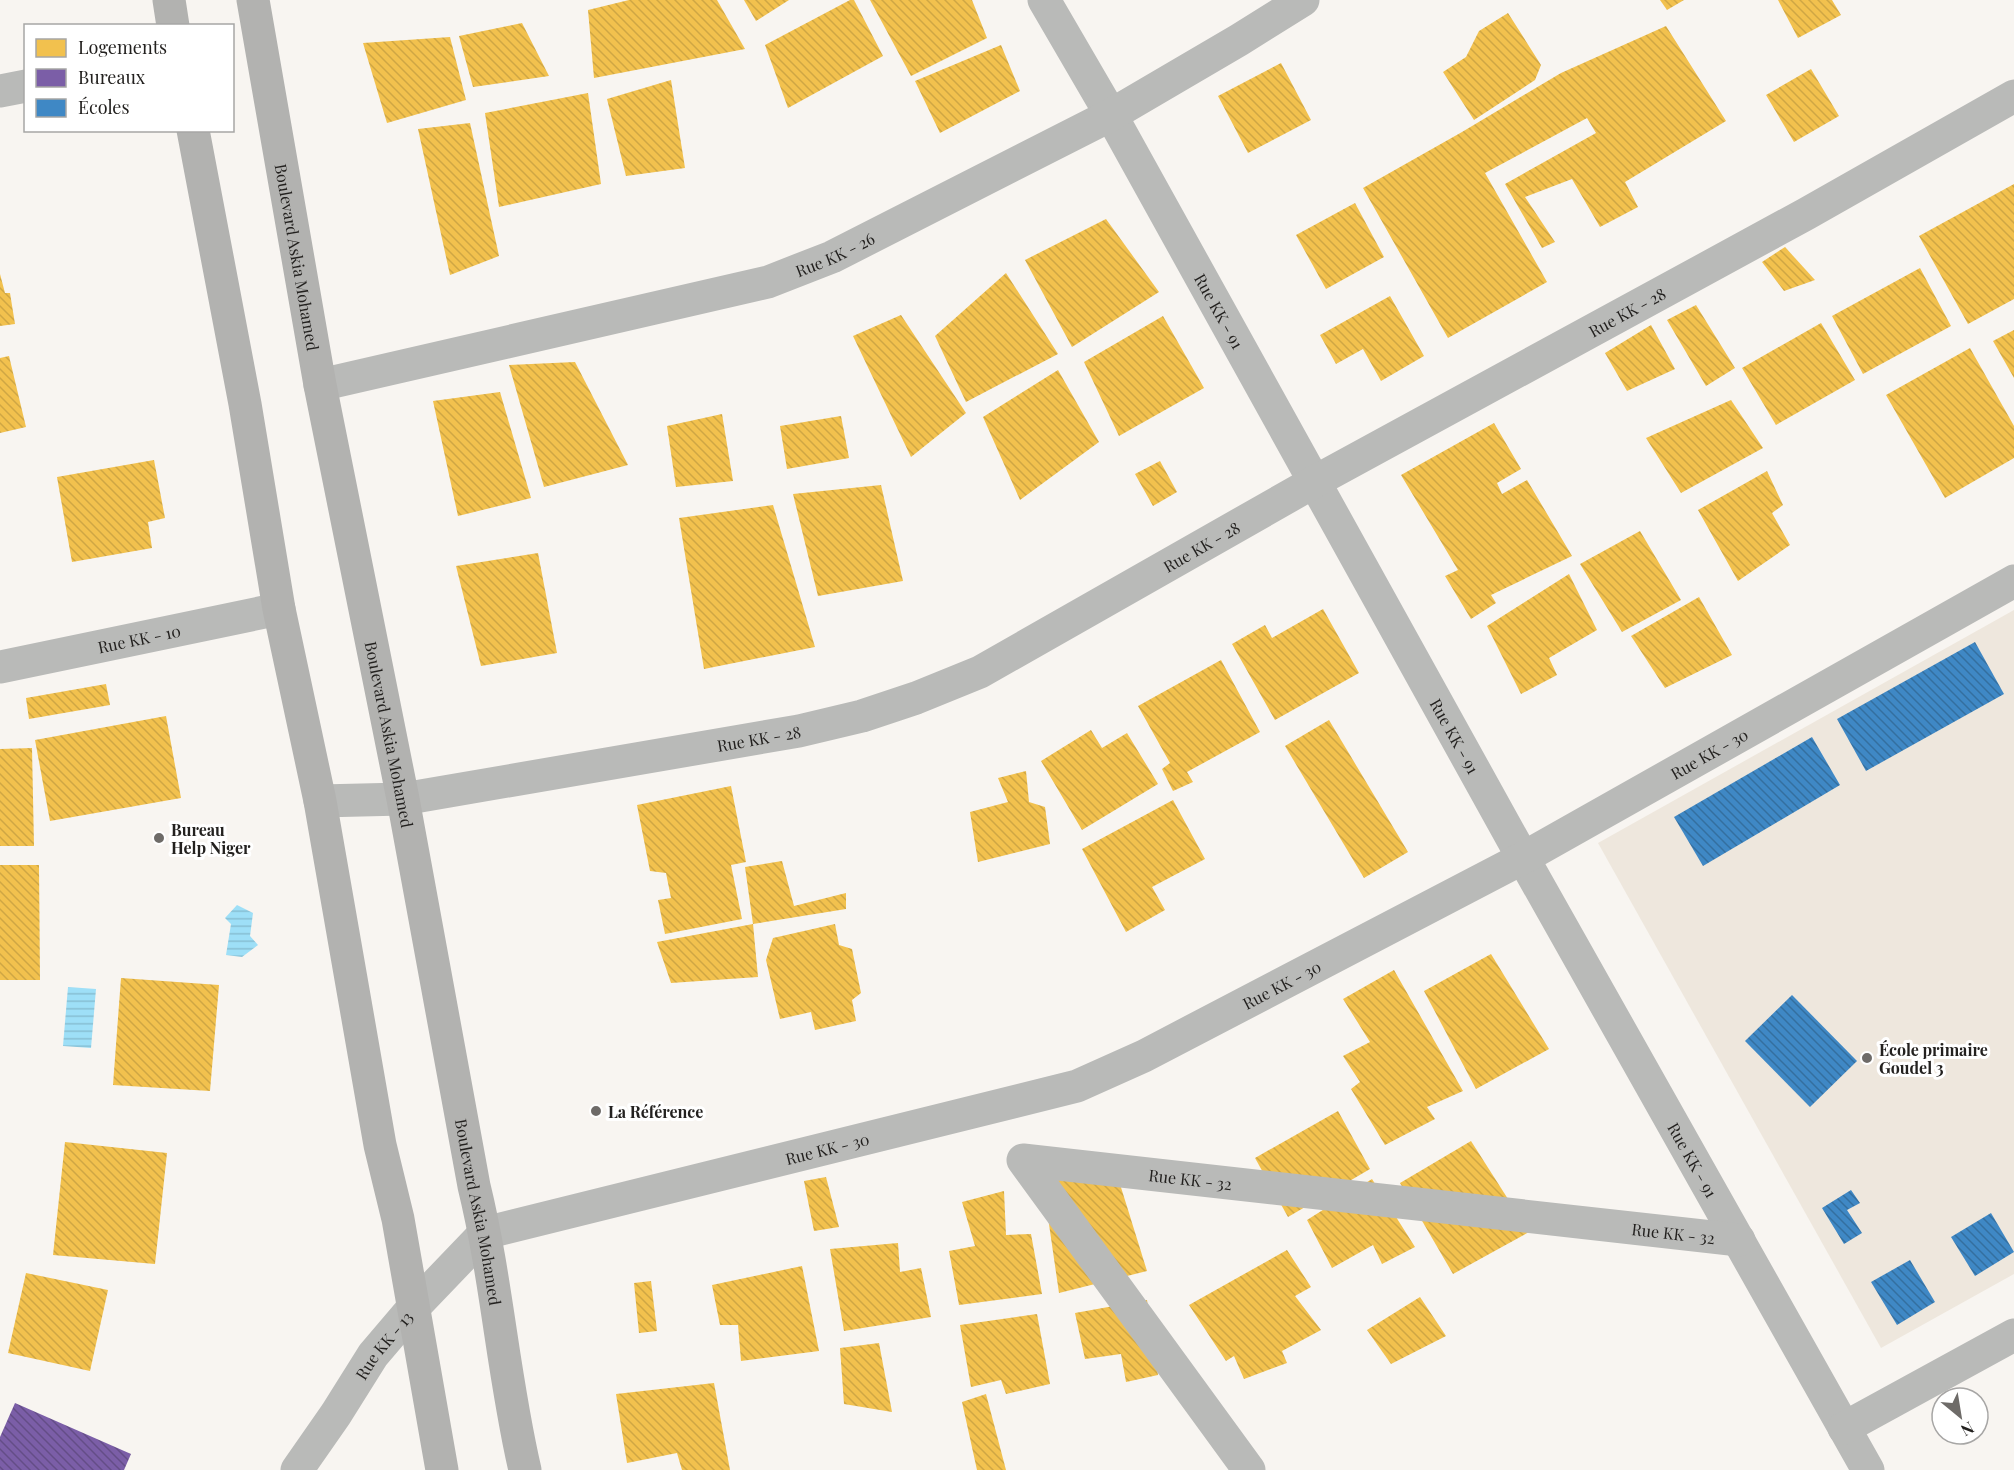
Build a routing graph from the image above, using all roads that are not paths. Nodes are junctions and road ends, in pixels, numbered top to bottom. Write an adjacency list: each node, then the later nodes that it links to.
1 (169, 0): 5 (main road)
2 (253, 0): 11 (main road, Boulevard Askia Mohamed)
3 (1044, 0): 9 (street, Rue KK - 91)
4 (1303, 0): 9 (street, Rue KK - 26)
5 (173, 24)
6 (24, 86): 7 (street)
7 (0, 91)
8 (2014, 96): 12 (street, Rue KK - 28)
9 (1111, 115): 11 (street, Rue KK - 26); 12 (street, Rue KK - 91)
10 (193, 132): 14 (main road)
11 (320, 385): 16 (main road, Boulevard Askia Mohamed)
12 (1314, 482): 16 (street, Rue KK - 28); 18 (street, Rue KK - 91)
13 (2014, 581): 18 (street, Rue KK - 30)
14 (279, 609): 15 (street, Rue KK - 10); 17 (main road)
15 (0, 666)
16 (403, 799): 17 (street, Rue KK - 28); 19 (main road, Boulevard Askia Mohamed)
17 (320, 801): 21 (main road)
18 (1523, 858): 19 (street, Rue KK - 30); 20 (street, Rue KK - 91)
19 (485, 1233): 21 (street, Rue KK - 13); 26 (main road, Boulevard Askia Mohamed)
20 (1739, 1240): 23 (street, Rue KK - 91); 27 (street, Rue KK - 32)
21 (413, 1308): 24 (street, Rue KK - 13); 25 (main road)
22 (2014, 1335): 23 (street)
23 (1844, 1428): 28 (street, Rue KK - 91)
24 (297, 1470)
25 (442, 1470)
26 (525, 1470)
27 (1249, 1470)
28 (1868, 1470)

